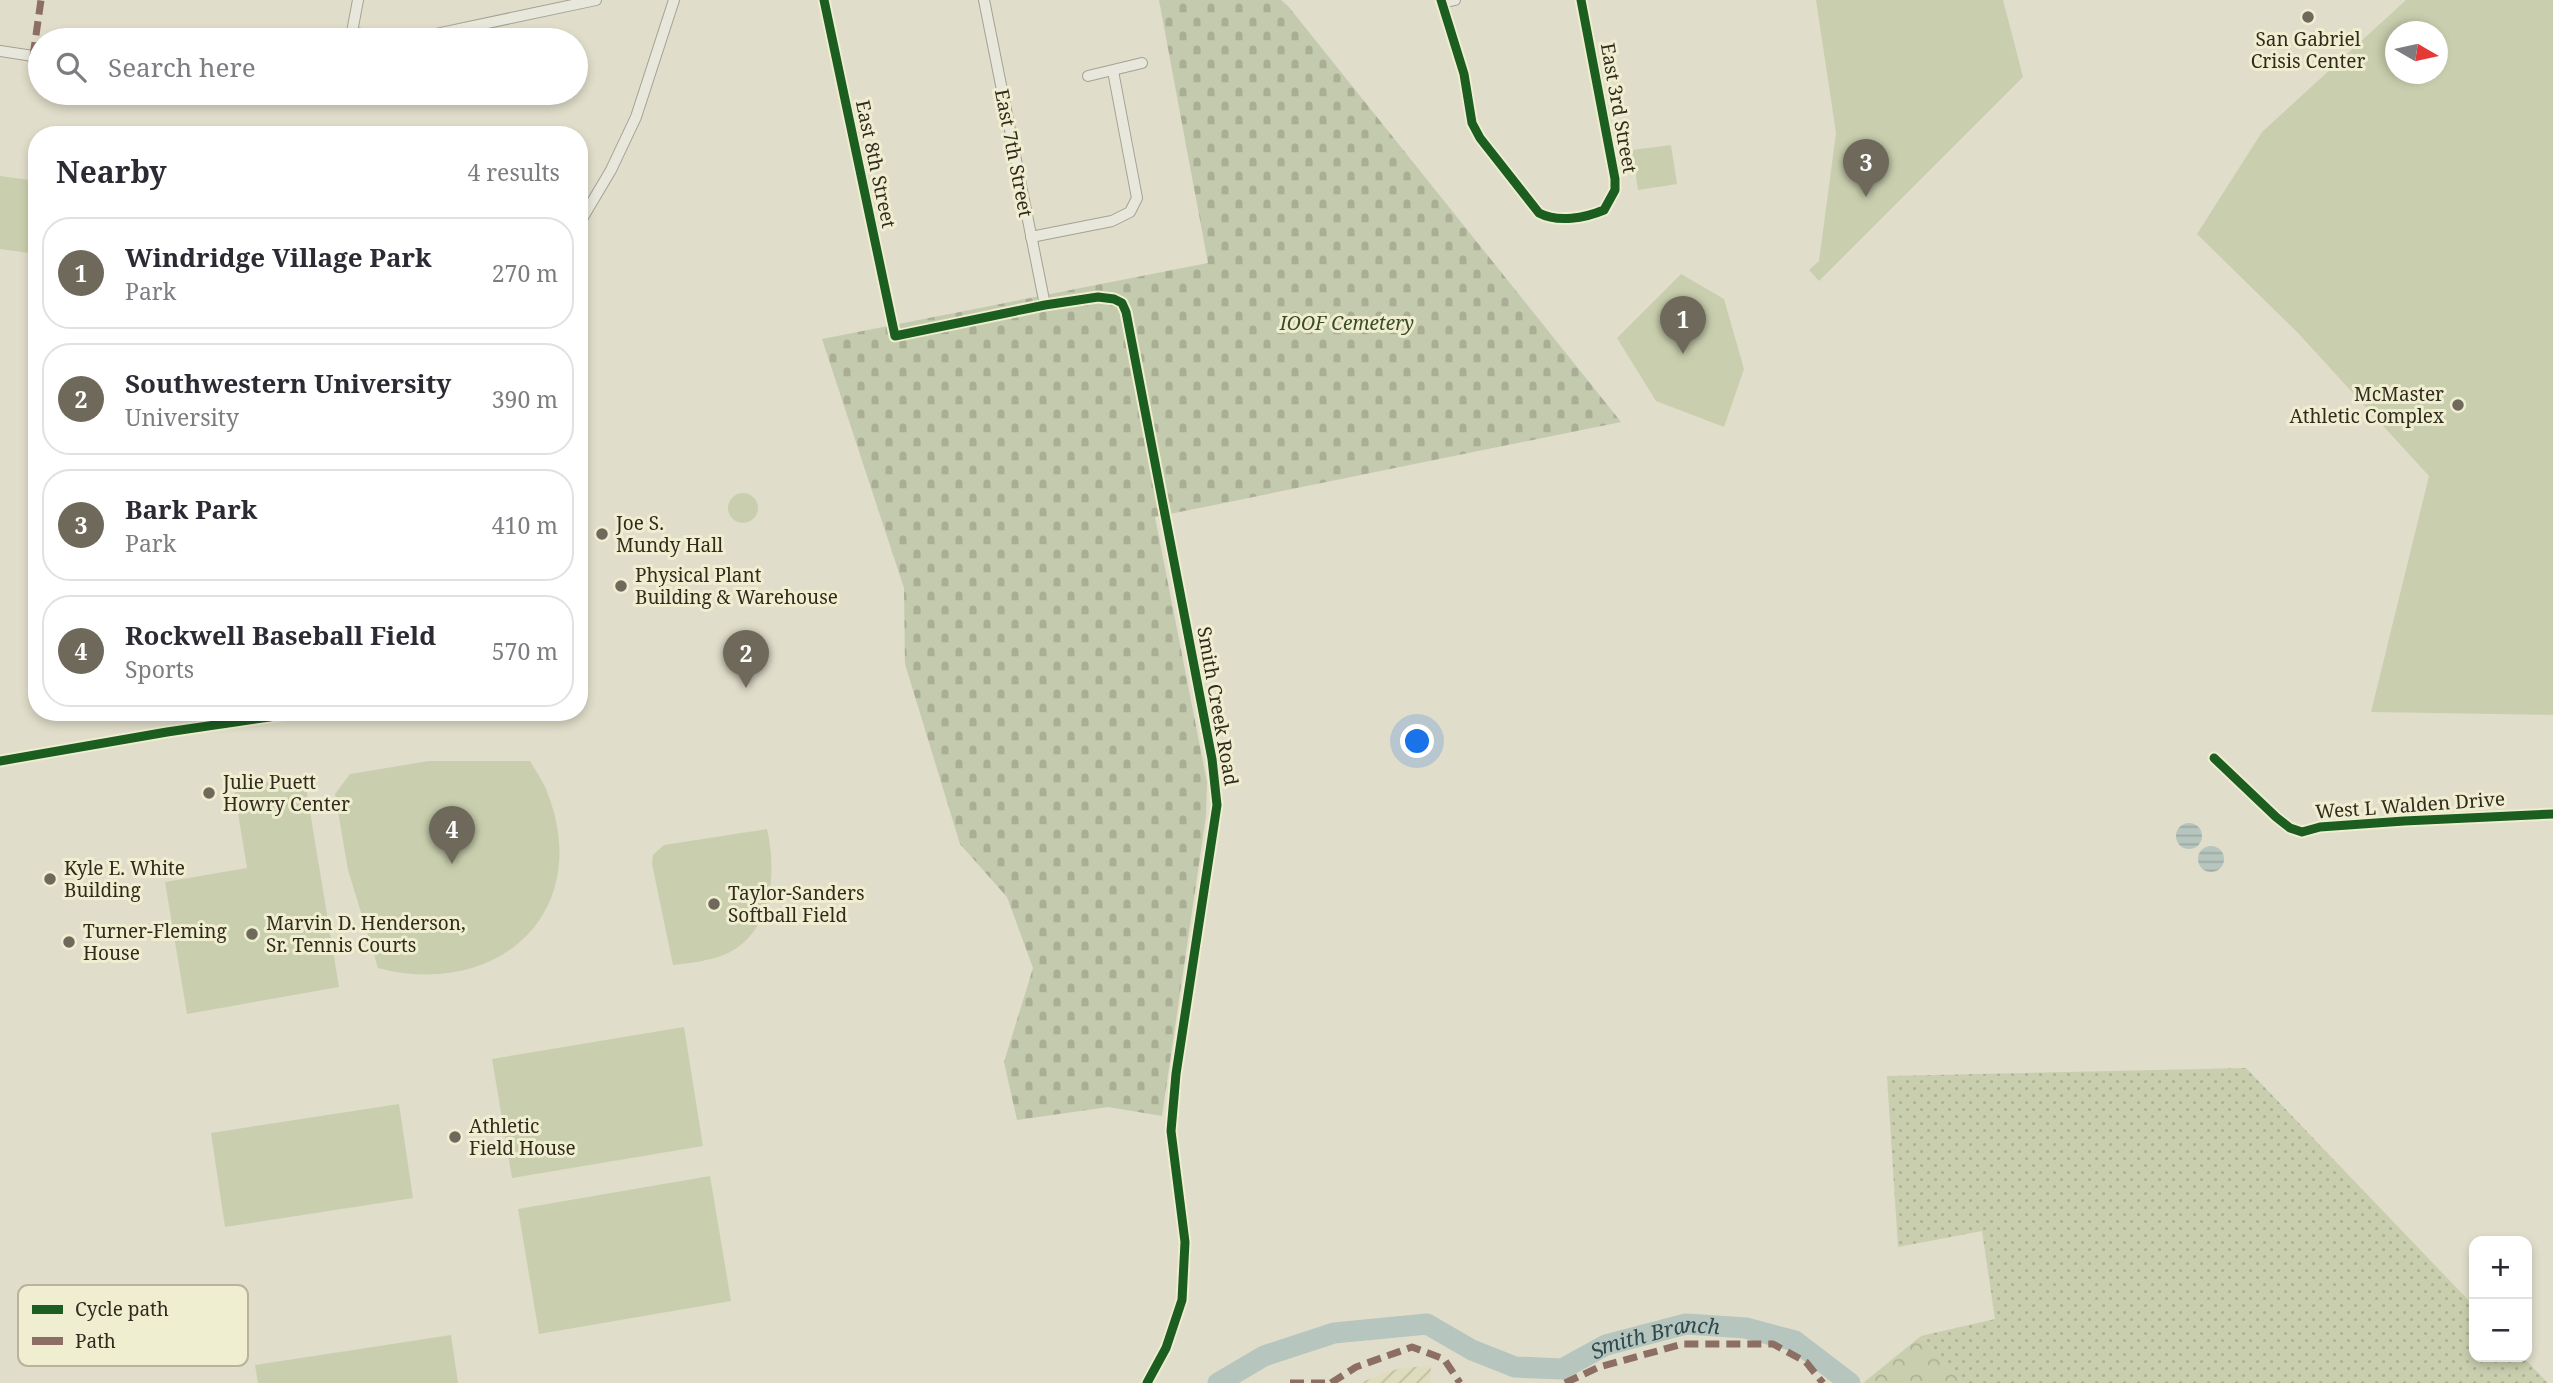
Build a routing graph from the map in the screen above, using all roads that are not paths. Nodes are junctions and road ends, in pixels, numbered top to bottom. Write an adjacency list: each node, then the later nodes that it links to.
1 (358, 0): 9 (street)
2 (596, 0): 10 (street)
3 (674, 0): 16 (street)
4 (824, 0): 19 (street, East 8th Street)
5 (984, 0): 17 (street, East 7th Street)
6 (1455, 0): 8 (street, East 3rd Street)
7 (1581, 0): 8 (street, East 3rd Street)
8 (1441, 1)
9 (353, 28)
10 (463, 28)
11 (0, 51): 12 (street)
12 (28, 55)
13 (1142, 63): 14 (street)
14 (1113, 71): 15 (street); 17 (street)
15 (1088, 76)
16 (588, 209)
17 (1031, 237): 18 (street, East 7th Street)
18 (1045, 305): 19 (street, Smith Creek Road); 24 (street, Smith Creek Road)
19 (895, 336)
20 (242, 721): 22 (street)
21 (2214, 758): 23 (street, West L Walden Drive)
22 (0, 761)
23 (2553, 814)
24 (1147, 1383)

